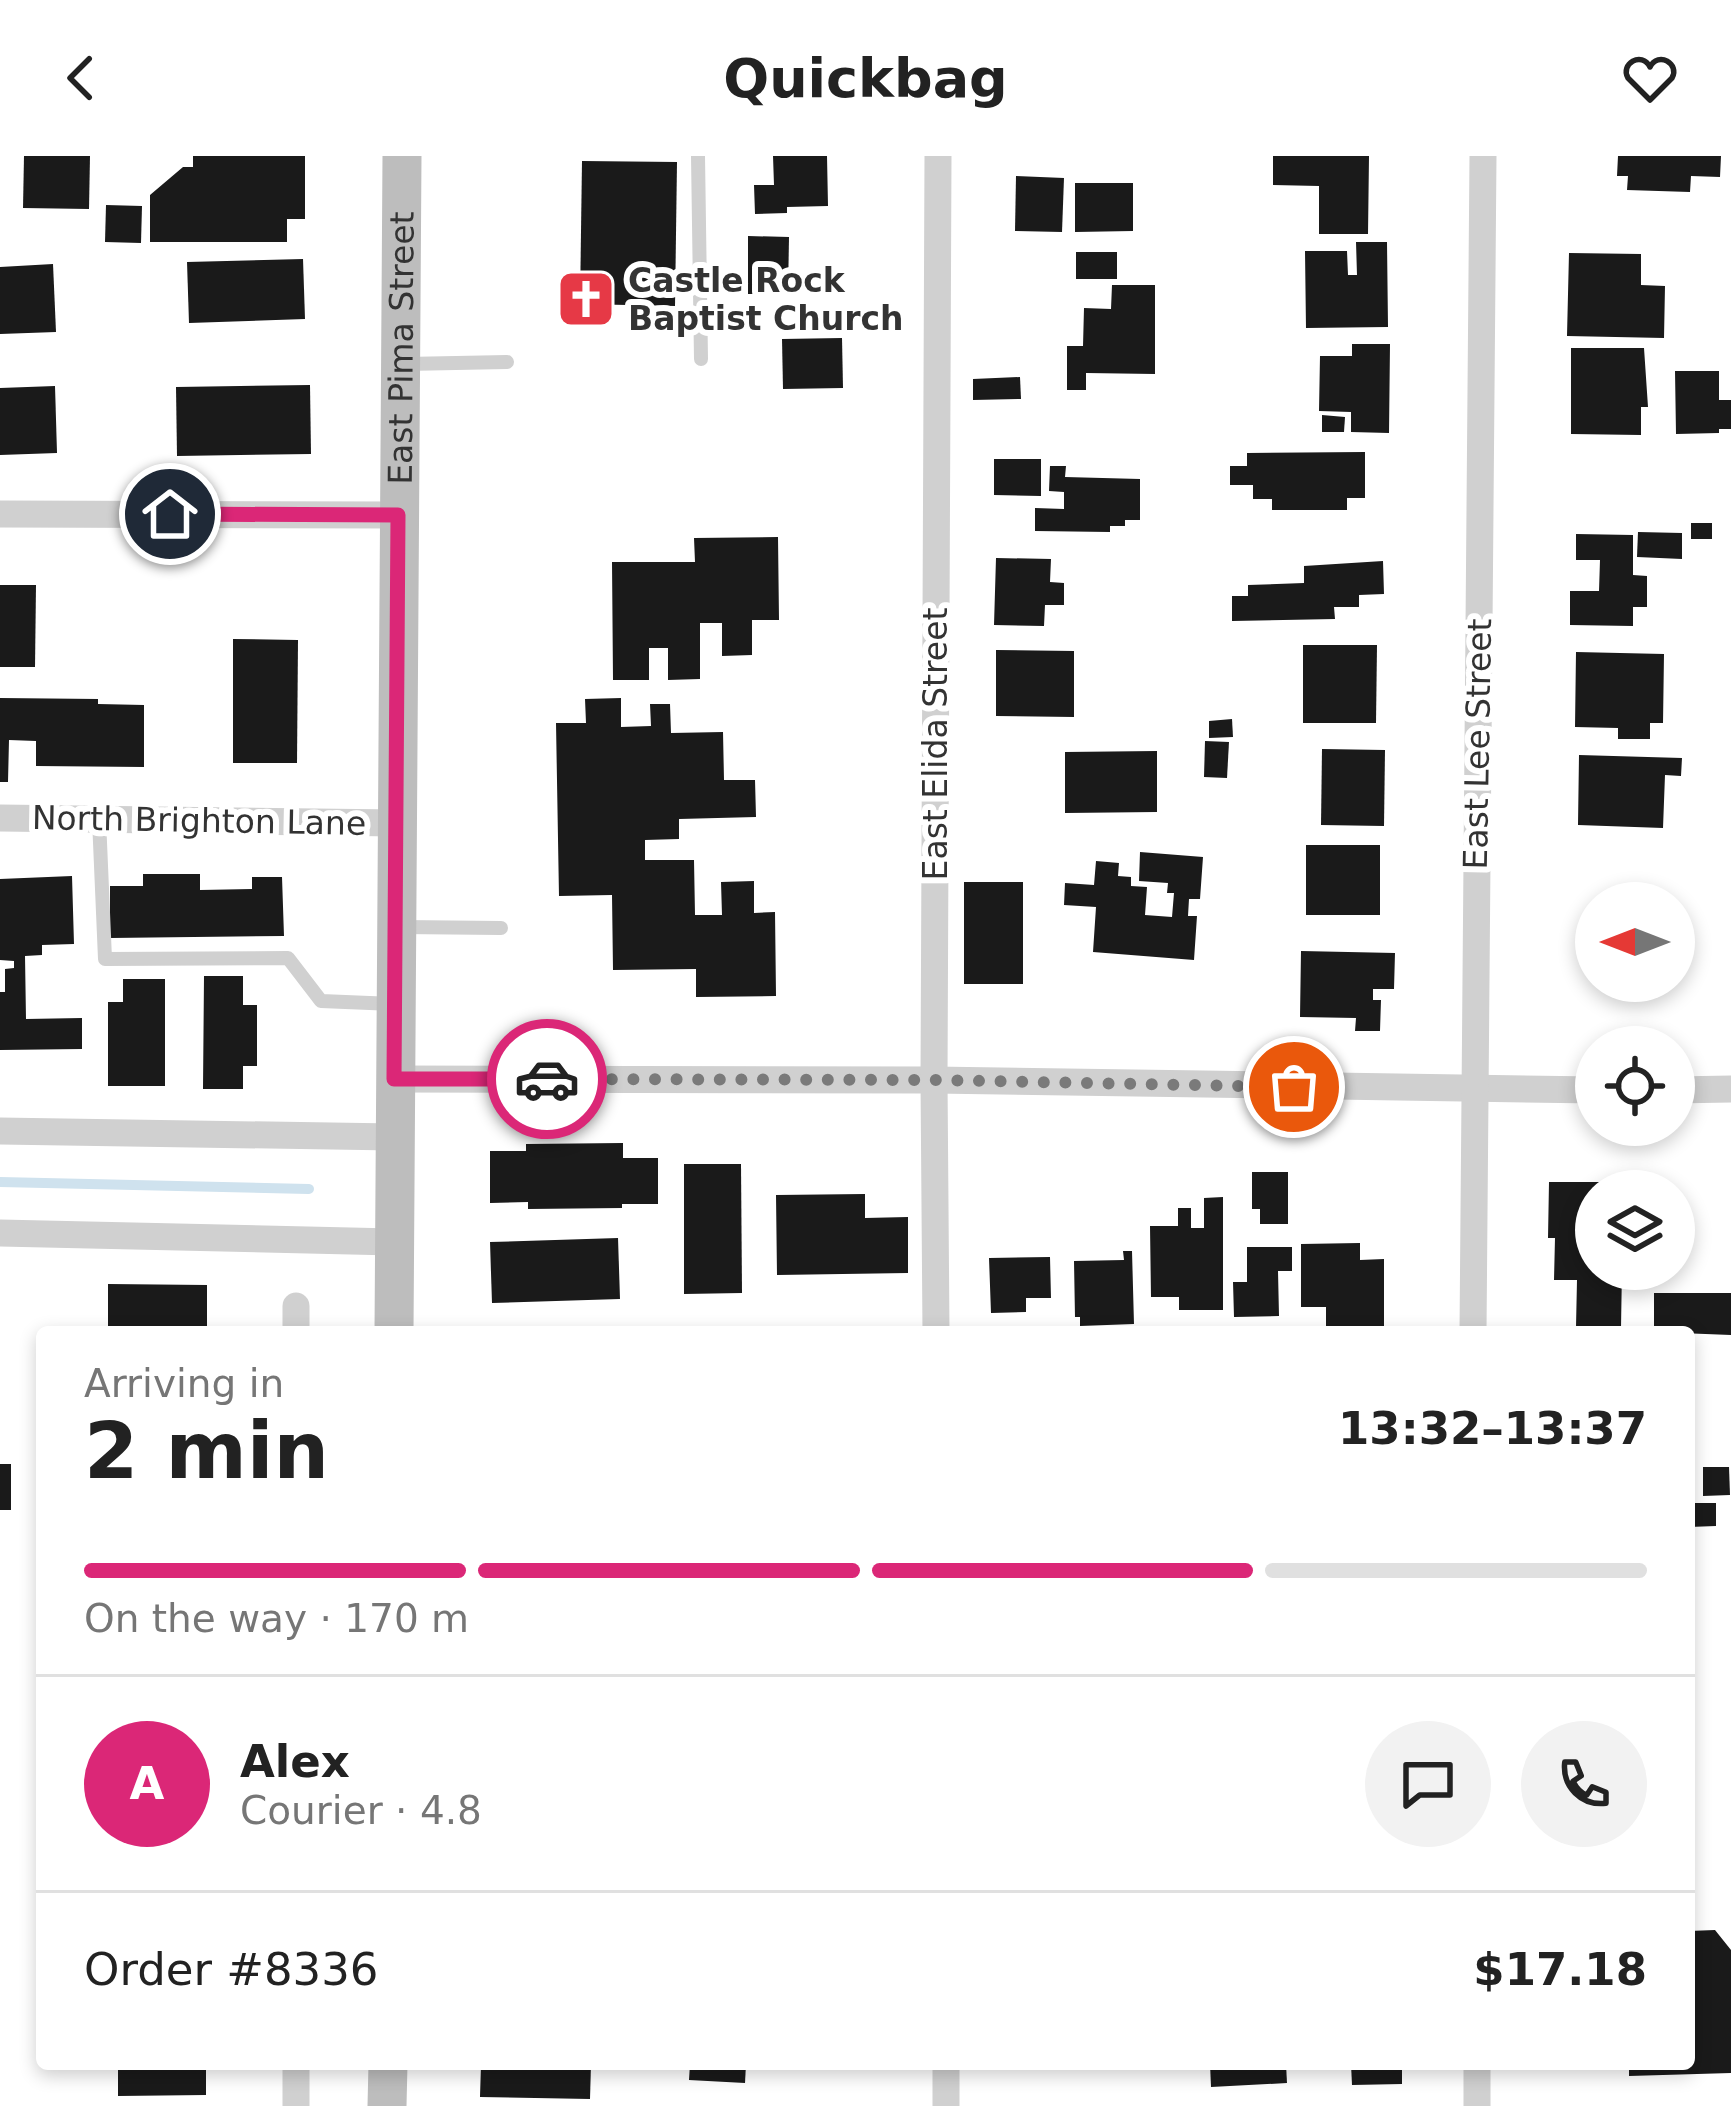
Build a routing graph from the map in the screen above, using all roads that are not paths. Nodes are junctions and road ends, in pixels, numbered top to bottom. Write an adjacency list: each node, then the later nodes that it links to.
1 (402, 156): 7 (street, East Pima Street)
2 (698, 156): 5 (lane)
3 (938, 156): 17 (street, East Elida Street)
4 (1483, 156): 19 (street, East Lee Street)
5 (701, 359)
6 (507, 362): 7 (lane)
7 (400, 364): 9 (street, East Pima Street)
8 (0, 514): 9 (street)
9 (398, 515): 12 (street, East Pima Street)
10 (0, 818): 11 (street, North Brighton Lane)
11 (100, 819): 12 (street, North Brighton Lane); 15 (lane)
12 (398, 823): 13 (street, East Pima Street)
13 (396, 927): 14 (lane); 15 (street, East Pima Street)
14 (501, 928)
15 (394, 1004): 16 (street, East Pima Street)
16 (394, 1079): 17 (street); 23 (street, East Pima Street)
17 (934, 1080): 19 (street); 27 (street, East Elida Street)
18 (1731, 1089): 21 (street)
19 (1474, 1090): 20 (street); 28 (street, East Lee Street)
20 (1575, 1090)
21 (1695, 1090)
22 (0, 1131): 23 (street)
23 (394, 1137): 25 (street, East Pima Street)
24 (0, 1233): 25 (street)
25 (394, 1242): 26 (street, East Pima Street)
26 (394, 1326)
27 (937, 1326)
28 (1473, 1326)
29 (296, 2070): 33 (street)
30 (388, 2070): 34 (street)
31 (946, 2070): 35 (street)
32 (1477, 2070): 36 (street)
33 (296, 2106)
34 (387, 2106)
35 (946, 2106)
36 (1477, 2106)

